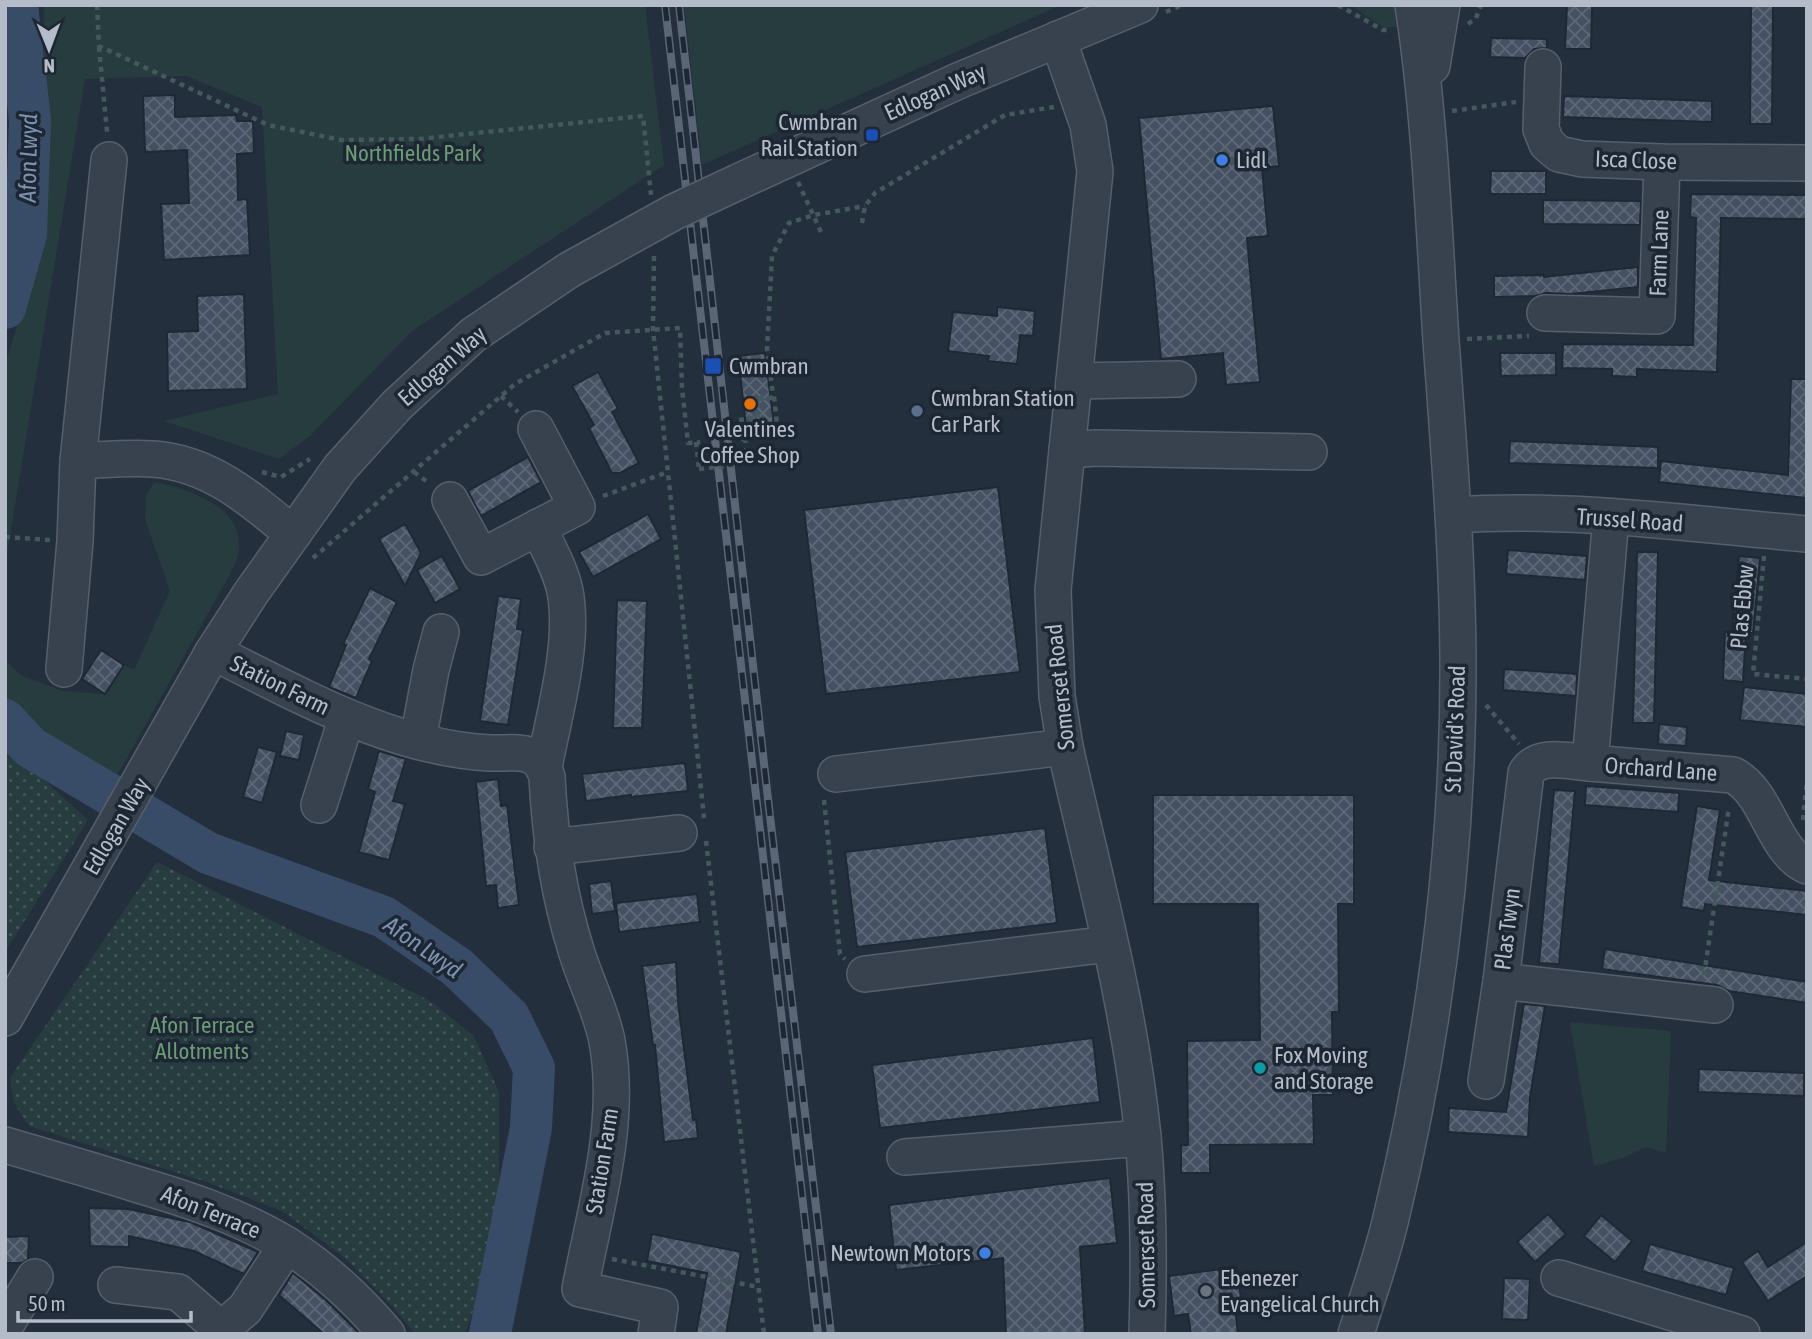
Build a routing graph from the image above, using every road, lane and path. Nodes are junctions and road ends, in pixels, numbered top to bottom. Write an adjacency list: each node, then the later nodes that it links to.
1 (1182, 5): 4 (path)
2 (1413, 5): 9 (street, St David's Road)
3 (1442, 5): 9 (street, St David's Road)
4 (1148, 11): 5 (street, Edlogan Way)
5 (1058, 39): 8 (street, Somerset Road); 10 (street, Edlogan Way)
6 (99, 46): 11 (path)
7 (1542, 83): 9 (path); 12 (street, Isca Close)
8 (1079, 97): 14 (path); 21 (street, Somerset Road)
9 (1426, 115): 19 (street, St David's Road)
10 (787, 158): 15 (path); 40 (street, Edlogan Way, bridge)
11 (109, 160): 28 (street)
12 (1662, 162): 13 (street, Isca Close); 18 (street, Farm Lane)
13 (1807, 163)
14 (865, 206): 15 (path); 16 (path)
15 (814, 215): 17 (path); 22 (path)
16 (862, 223)
17 (821, 232)
18 (1545, 313): 19 (path)
19 (1441, 340): 33 (street, St David's Road)
20 (1178, 379): 21 (street)
21 (1074, 381): 25 (street, Somerset Road)
22 (774, 395): 23 (path); 40 (path, bridge)
23 (739, 420)
24 (536, 429): 32 (street)
25 (1067, 450): 26 (street); 48 (street, Somerset Road)
26 (1309, 452)
27 (320, 453): 29 (path)
28 (78, 461): 39 (street); 40 (street)
29 (260, 471)
30 (668, 472): 32 (path)
31 (450, 500): 35 (street)
32 (577, 507): 35 (street)
33 (1453, 515): 34 (street, Trussel Road); 44 (street, St David's Road)
34 (1611, 517): 36 (street, Trussel Road); 50 (street, Orchard Lane)
35 (538, 527): 51 (street, Station Farm)
36 (1767, 531): 37 (street, Trussel Road); 45 (path, Plas Ebbw)
37 (1807, 534)
38 (5, 537): 39 (path)
39 (75, 541): 43 (street)
40 (299, 550): 42 (street, Edlogan Way)
41 (441, 632): 47 (street)
42 (213, 652): 46 (street, Station Farm); 62 (street, Edlogan Way)
43 (64, 669)
44 (1458, 671): 49 (path); 78 (street, St David's Road)
45 (1807, 679)
46 (347, 717): 47 (street, Station Farm); 54 (street, Station Farm)
47 (418, 740): 51 (street, Station Farm)
48 (1065, 747): 52 (street); 58 (street, Somerset Road)
49 (1536, 763): 50 (street); 60 (street, Plas Twyn)
50 (1591, 763): 53 (street, Orchard Lane)
51 (544, 766): 56 (street, Station Farm)
52 (836, 774): 59 (path)
53 (1733, 775): 57 (street, Orchard Lane); 61 (path)
54 (319, 805)
55 (680, 833): 56 (street)
56 (552, 847): 68 (street, Station Farm)
57 (1807, 866)
58 (1110, 944): 59 (street); 64 (street, Somerset Road)
59 (865, 974)
60 (1501, 981): 61 (street, Plas Twyn); 63 (street)
61 (1707, 1005)
62 (5, 1018)
63 (1486, 1081)
64 (1143, 1138): 66 (street); 77 (street, Somerset Road)
65 (5, 1145): 67 (street, Afon Terrace)
66 (905, 1157)
67 (287, 1245): 74 (street); 75 (street, Afon Terrace)
68 (586, 1254): 72 (path); 76 (street, Station Farm)
69 (35, 1277): 73 (street)
70 (1559, 1278): 79 (street)
71 (116, 1285): 74 (street)
72 (759, 1287)
73 (5, 1326)
74 (218, 1332)
75 (387, 1334)
76 (656, 1334)
77 (1147, 1334)
78 (1356, 1334)
79 (1742, 1334)

